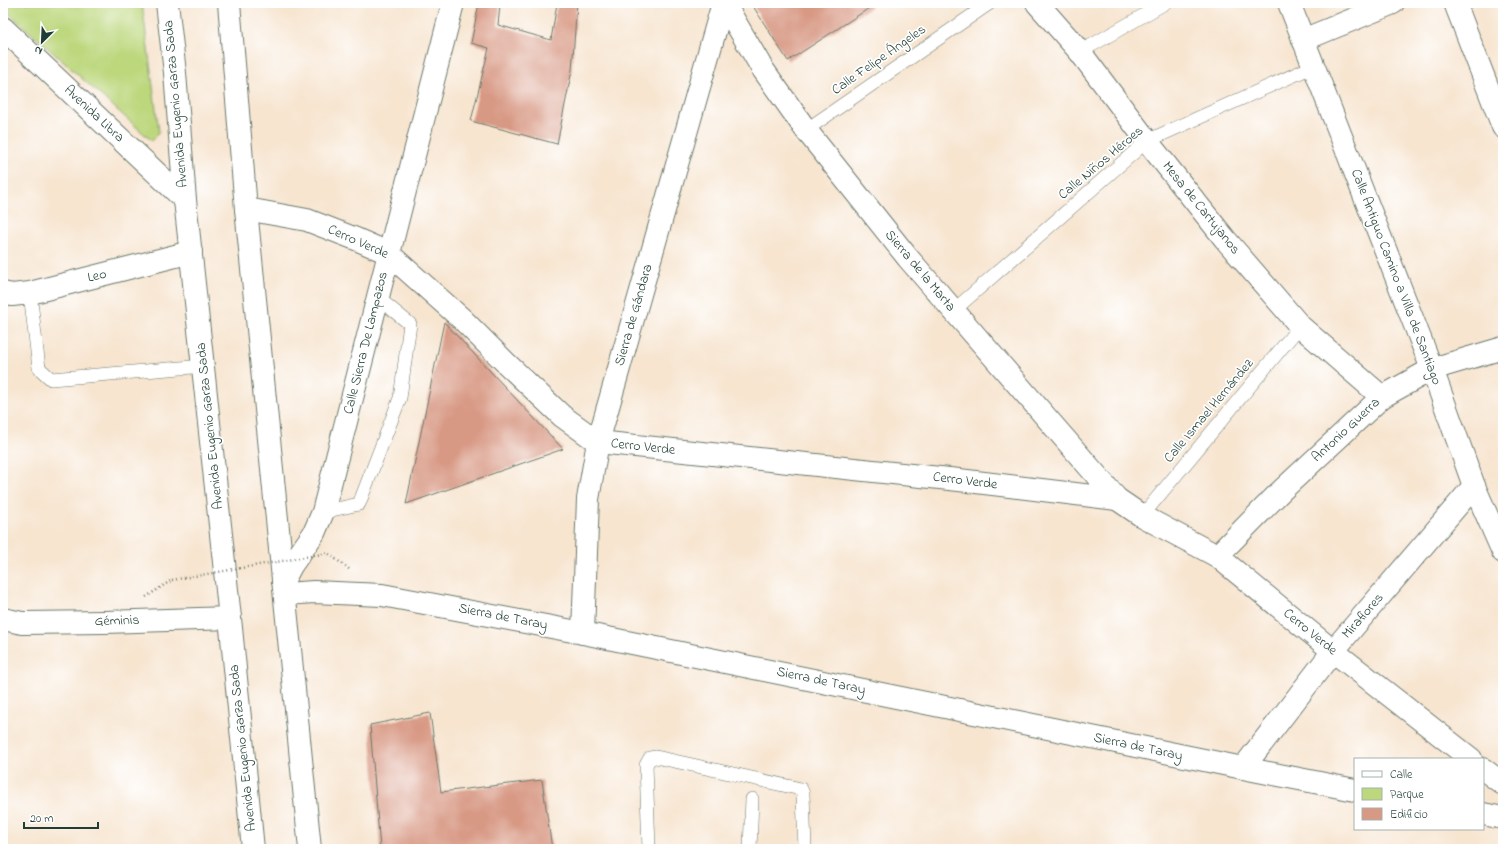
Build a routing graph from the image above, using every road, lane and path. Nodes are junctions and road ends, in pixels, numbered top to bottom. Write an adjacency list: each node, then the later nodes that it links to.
1 (167, 3): 18 (main road, Avenida Eugenio Garza Sada)
2 (230, 3): 19 (main road)
3 (453, 3): 21 (main road, Calle Sierra De Lampazos)
4 (723, 3): 16 (main road, Sierra de la Marta); 31 (main road, Sierra de Gándara)
5 (990, 3): 16 (lane, Calle Felipe Ángeles)
6 (1037, 3): 13 (main road, Mesa de Cartujanos)
7 (1165, 3): 13 (lane)
8 (1289, 3): 12 (main road, Calle Antiguo Camino a Villa de Santiago)
9 (1393, 3): 12 (main road)
10 (1455, 3): 15 (main road)
11 (3, 28): 18 (main road, Avenida Libra)
12 (1303, 40): 14 (main road, Calle Antiguo Camino a Villa de Santiago)
13 (1080, 52): 17 (main road, Mesa de Cartujanos)
14 (1314, 66): 17 (lane, Calle Niños Héroes); 29 (main road, Calle Antiguo Camino a Villa de Santiago)
15 (1503, 127)
16 (806, 130): 25 (main road, Sierra de la Marta)
17 (1147, 141): 25 (lane, Calle Niños Héroes); 26 (main road, Mesa de Cartujanos)
18 (185, 200): 20 (main road, Avenida Eugenio Garza Sada)
19 (246, 209): 21 (main road, Cerro Verde); 40 (main road)
20 (191, 252): 23 (main road, Leo); 28 (main road, Avenida Eugenio Garza Sada)
21 (388, 253): 24 (main road, Calle Sierra De Lampazos); 31 (main road, Cerro Verde)
22 (3, 293): 23 (main road, Leo)
23 (30, 293): 28 (lane)
24 (377, 296): 34 (main road, Calle Sierra De Lampazos); 34 (lane)
25 (953, 311): 33 (main road, Sierra de la Marta)
26 (1300, 326): 30 (main road, Mesa de Cartujanos); 35 (lane, Calle Ismael Hernández)
27 (1503, 348): 29 (main road, Antonio Guerra)
28 (204, 366): 41 (main road, Avenida Eugenio Garza Sada)
29 (1432, 369): 30 (main road, Antonio Guerra); 32 (main road, Calle Antiguo Camino a Villa de Santiago)
30 (1382, 397): 38 (main road, Antonio Guerra)
31 (598, 442): 33 (main road, Cerro Verde); 43 (main road, Sierra de Gándara)
32 (1474, 486): 36 (main road, Calle Antiguo Camino a Villa de Santiago); 44 (main road, Miraflores)
33 (1117, 499): 35 (main road, Sierra de la Marta)
34 (323, 512): 40 (main road, Calle Sierra De Lampazos)
35 (1142, 516): 38 (main road, Cerro Verde)
36 (1503, 552)
37 (328, 554): 39 (path, bridge)
38 (1217, 556): 44 (main road, Cerro Verde)
39 (172, 580)
40 (284, 588): 43 (main road, Sierra de Taray); 54 (main road)
41 (230, 618): 42 (main road, Géminis); 53 (main road, Avenida Eugenio Garza Sada)
42 (3, 620)
43 (583, 632): 46 (main road, Sierra de Taray)
44 (1332, 651): 45 (main road, Cerro Verde); 46 (main road, Miraflores)
45 (1469, 758)
46 (1243, 768): 49 (main road, Sierra de Taray)
47 (1484, 770): 48 (main road)
48 (1503, 784)
49 (1354, 790)
50 (752, 799): 56 (lane)
51 (1484, 814): 52 (main road)
52 (1503, 818)
53 (253, 849)
54 (310, 849)
55 (649, 849): 57 (lane)
56 (750, 849)
57 (805, 849)

